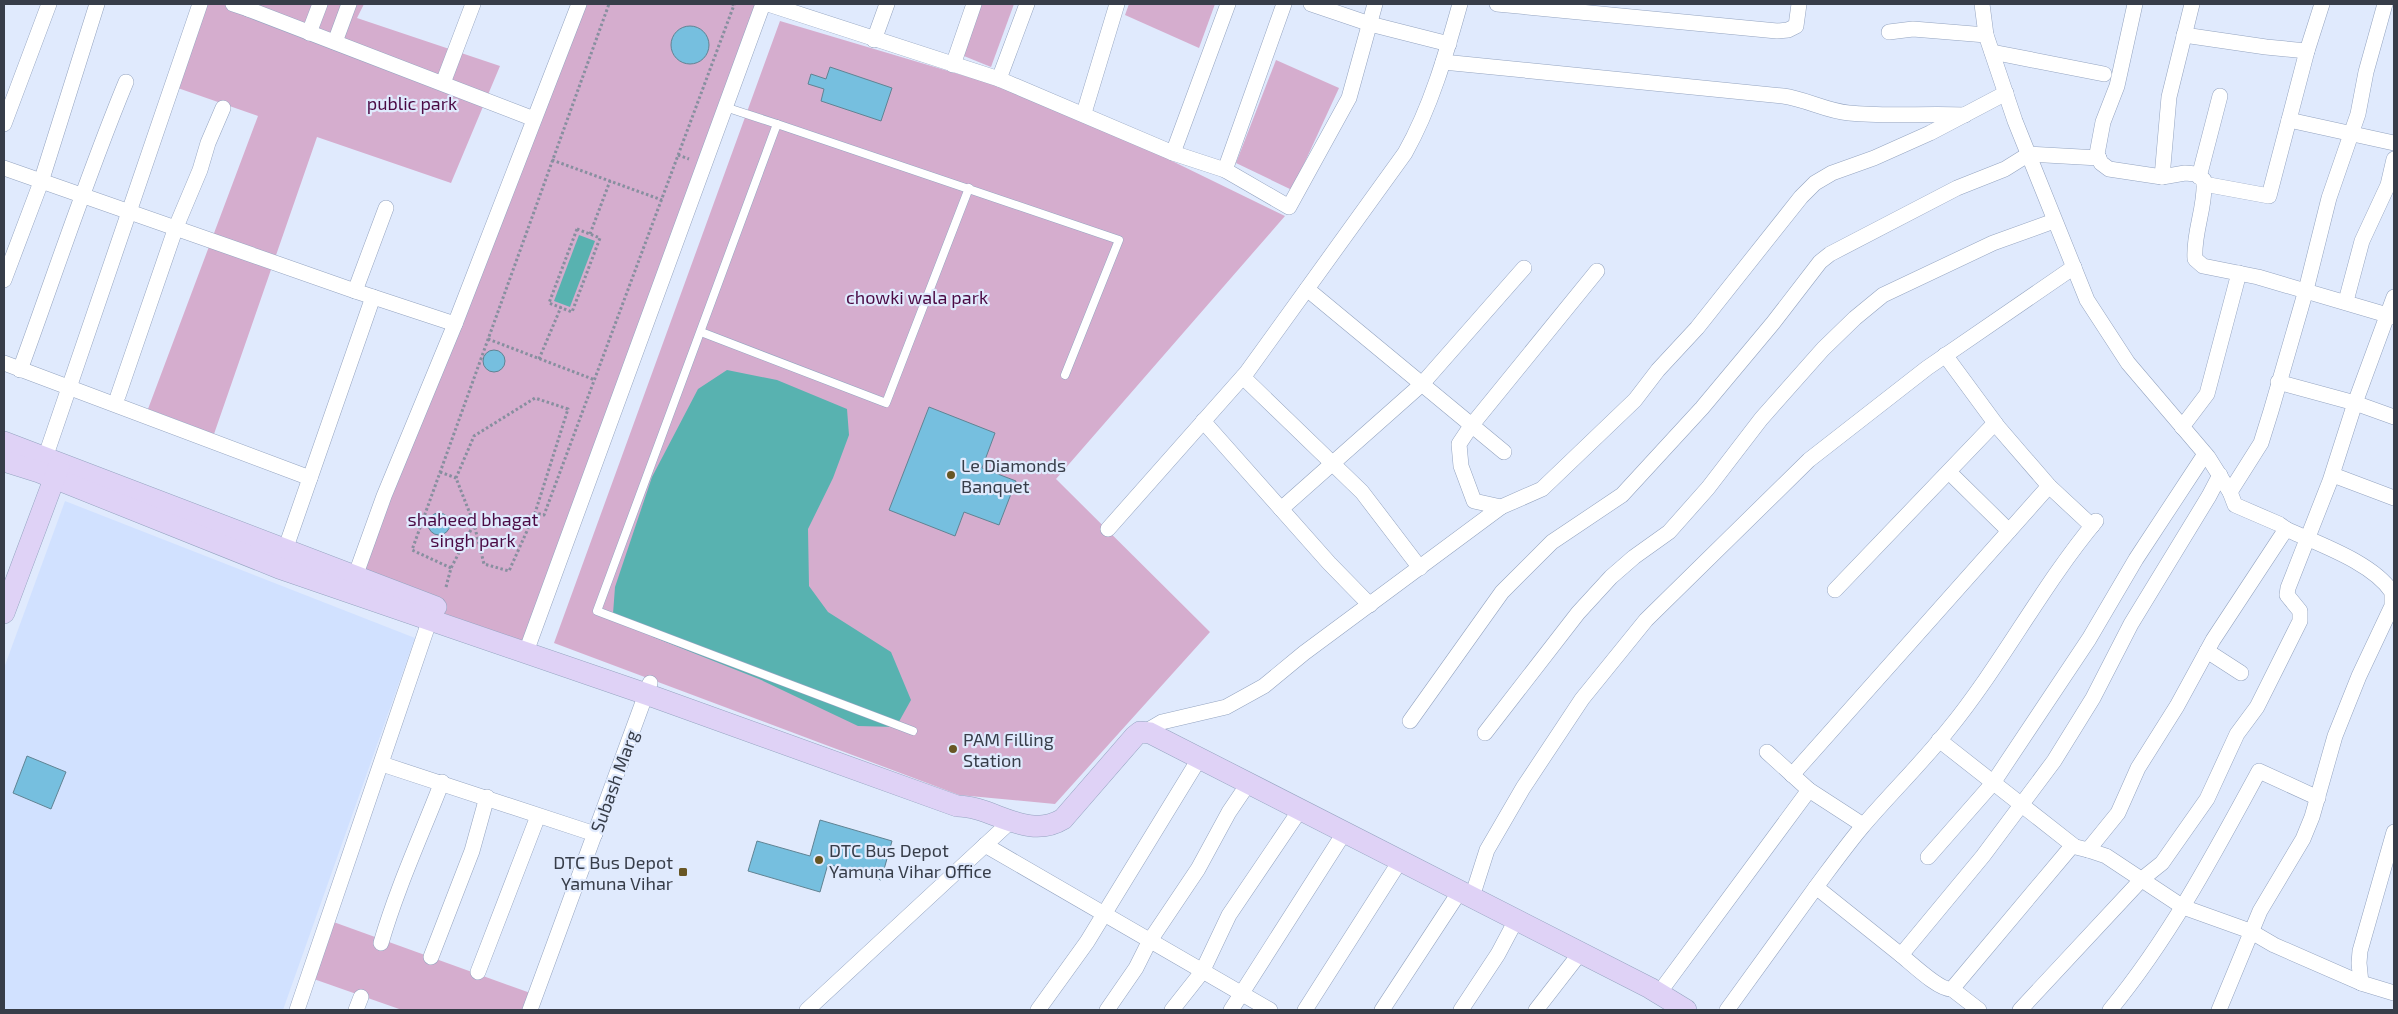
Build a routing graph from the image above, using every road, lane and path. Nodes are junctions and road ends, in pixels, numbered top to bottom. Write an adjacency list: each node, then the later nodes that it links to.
1 (49, 4): 54 (street)
2 (97, 4): 68 (street)
3 (200, 4): 73 (street)
4 (233, 4): 29 (street)
5 (320, 4): 32 (street)
6 (349, 4): 36 (street)
7 (473, 4): 45 (street)
8 (579, 4): 52 (street)
9 (609, 4): 62 (path)
10 (732, 4): 71 (path)
11 (763, 4): 48 (street)
12 (768, 4): 35 (street)
13 (887, 4): 35 (street)
14 (974, 4): 41 (street)
15 (1027, 4): 43 (street)
16 (1117, 4): 50 (street)
17 (1228, 4): 58 (street)
18 (1284, 4): 64 (street)
19 (1311, 4): 30 (street)
20 (1375, 4): 30 (street)
21 (1460, 4): 37 (street)
22 (1496, 4): 23 (street)
23 (1799, 4)
24 (1982, 4): 33 (street)
25 (2135, 4): 60 (street)
26 (2192, 4): 34 (street)
27 (2322, 4): 38 (street)
28 (2385, 4): 56 (street)
29 (248, 6): 32 (street)
30 (1370, 24): 37 (street); 64 (street)
31 (1889, 32): 33 (street)
32 (310, 33): 36 (street)
33 (1986, 35): 39 (street)
34 (2184, 35): 38 (street); 65 (street)
35 (874, 40): 41 (street)
36 (335, 42): 45 (street)
37 (1449, 44): 40 (street)
38 (2307, 51): 53 (street)
39 (1992, 52): 42 (street); 46 (street)
40 (1443, 62): 51 (street); 82 (street)
41 (954, 65): 43 (street)
42 (2104, 74)
43 (999, 79): 50 (street)
44 (126, 82): 70 (street)
45 (443, 83): 52 (street)
46 (2006, 93): 51 (street); 59 (street)
47 (2220, 96): 67 (street)
48 (725, 107): 55 (lane); 142 (street)
49 (223, 108): 75 (street)
50 (1084, 113): 58 (street)
51 (1965, 115): 125 (street)
52 (534, 119): 90 (street)
53 (2288, 120): 56 (street); 67 (street)
54 (4, 124)
55 (777, 124): 69 (lane); 91 (lane)
56 (2351, 134): 57 (street); 83 (street)
57 (2394, 143)
58 (1174, 153): 64 (street)
59 (2029, 154): 60 (street); 74 (street); 146 (street)
60 (2099, 158): 65 (street)
61 (2394, 159): 87 (street)
62 (552, 160): 66 (path); 92 (path)
63 (4, 168): 68 (street)
64 (1225, 170)
65 (2162, 177): 67 (street)
66 (610, 181): 71 (path); 76 (path)
67 (2202, 181): 80 (street)
68 (41, 182): 70 (street); 81 (street)
69 (969, 188): 91 (lane); 97 (lane)
70 (83, 196): 73 (street); 96 (street)
71 (662, 200): 99 (path)
72 (386, 208): 84 (street)
73 (129, 211): 75 (street); 102 (street)
74 (2054, 221): 77 (street); 149 (street)
75 (176, 227): 84 (street); 103 (street)
76 (590, 234): 88 (path); 88 (path)
77 (2074, 267): 93 (street); 109 (street)
78 (1524, 268): 101 (street)
79 (1597, 271): 108 (street)
80 (2239, 273): 83 (street); 109 (street)
81 (4, 280)
82 (1307, 289): 98 (street); 101 (street)
83 (2306, 290): 87 (street); 100 (street)
84 (354, 291): 85 (street)
85 (372, 297): 90 (street); 120 (street)
86 (2394, 297): 89 (street)
87 (2346, 302): 89 (street)
88 (561, 307): 94 (path)
89 (2390, 316): 104 (street)
90 (455, 324): 136 (street)
91 (701, 332): 147 (lane)
92 (488, 339): 94 (path); 116 (path)
93 (1945, 355): 107 (street); 175 (street)
94 (539, 359): 99 (path)
95 (4, 363): 96 (street)
96 (20, 370): 102 (street)
97 (1065, 375)
98 (1243, 377): 106 (street); 114 (street)
99 (595, 380): 127 (path)
100 (2278, 382): 104 (street); 123 (street)
101 (1422, 384): 108 (street); 114 (street)
102 (69, 389): 115 (street); 120 (street)
103 (118, 396)
104 (2355, 404): 105 (street); 118 (street)
105 (2394, 417)
106 (1203, 421): 126 (street); 129 (street)
107 (1995, 424): 117 (street); 122 (street)
108 (1470, 426): 111 (street); 125 (street)
109 (2182, 426): 112 (street)
110 (4, 442): 115 (street)
111 (1504, 452)
112 (2205, 454): 119 (street); 156 (street)
113 (4, 461): 115 (street)
114 (1333, 464): 126 (street); 135 (street)
115 (53, 467): 133 (street); 136 (street); 140 (street)
116 (440, 472): 121 (path); 134 (path)
117 (1949, 472): 131 (street); 138 (street)
118 (2333, 475): 124 (street); 132 (street)
119 (2220, 476): 123 (street); 161 (street)
120 (310, 478): 133 (street)
121 (456, 478): 127 (path); 128 (path)
122 (2049, 486): 131 (street); 150 (street)
123 (2230, 492): 130 (street)
124 (2394, 498)
125 (1501, 507): 135 (street)
126 (1281, 509): 139 (street)
127 (536, 513): 128 (path)
128 (474, 524): 134 (path)
129 (1108, 529)
130 (2286, 529): 132 (street); 143 (street)
131 (2008, 532): 154 (street)
132 (2308, 539): 160 (street); 173 (street)
133 (285, 550): 136 (street)
134 (451, 568): 137 (path)
135 (1420, 568): 139 (street)
136 (352, 585): 141 (street); 142 (street)
137 (446, 587)
138 (1835, 590)
139 (1370, 605): 148 (street)
140 (4, 610)
141 (430, 619): 142 (street); 153 (street)
142 (527, 648): 145 (street)
143 (2207, 651): 144 (street); 170 (street)
144 (2241, 673)
145 (648, 688): 164 (street); 168 (street, Subash Marg)
146 (1410, 721)
147 (913, 731)
148 (1145, 732): 152 (street); 164 (street)
149 (1485, 733)
150 (1939, 740): 156 (street); 165 (street)
151 (1767, 752): 154 (street)
152 (1199, 759): 157 (street); 177 (street)
153 (382, 764): 155 (street); 193 (street)
154 (1792, 775): 158 (street)
155 (442, 782): 159 (street); 181 (street)
156 (1994, 783): 161 (street); 171 (street)
157 (1248, 784): 162 (street); 180 (street)
158 (1809, 790): 165 (street); 190 (street)
159 (487, 797): 163 (street); 184 (street)
160 (2318, 798): 176 (street); 179 (street)
161 (2021, 805): 170 (street); 183 (street)
162 (1300, 810): 167 (street); 186 (street)
163 (538, 816): 168 (street); 185 (street)
164 (1010, 822): 169 (street)
165 (1863, 825): 174 (street)
166 (2394, 832): 187 (street)
167 (1344, 833): 172 (street); 189 (street)
168 (595, 834): 194 (street, Subash Marg)
169 (985, 845): 177 (street); 192 (street)
170 (2081, 848): 173 (street); 188 (street)
171 (1928, 857)
172 (1400, 861): 175 (street); 201 (street)
173 (2142, 879): 176 (street); 208 (street)
174 (1816, 886): 183 (street); 206 (street)
175 (1466, 894): 178 (street); 202 (street)
176 (2183, 907): 179 (street); 209 (street)
177 (1104, 916): 180 (street); 196 (street)
178 (1516, 920): 182 (street); 203 (street)
179 (2250, 931): 187 (street); 210 (street)
180 (1150, 942): 186 (street); 197 (street)
181 (380, 943)
182 (1580, 952): 190 (street); 204 (street)
183 (1901, 955): 188 (street)
184 (430, 957)
185 (478, 972)
186 (1202, 972): 189 (street); 198 (street)
187 (2361, 983): 191 (street)
188 (1952, 990): 207 (street)
189 (1241, 992): 199 (street); 200 (street)
190 (1660, 993): 205 (street)
191 (2394, 993)
192 (825, 1004): 195 (street)
193 (297, 1010)
194 (530, 1010)
195 (808, 1010)
196 (1038, 1010)
197 (1107, 1010)
198 (1172, 1010)
199 (1231, 1010)
200 (1270, 1010)
201 (1305, 1010)
202 (1382, 1010)
203 (1461, 1010)
204 (1536, 1010)
205 (1686, 1010)
206 (1727, 1010)
207 (1979, 1010)
208 (2020, 1010)
209 (2110, 1010)
210 (2220, 1010)

